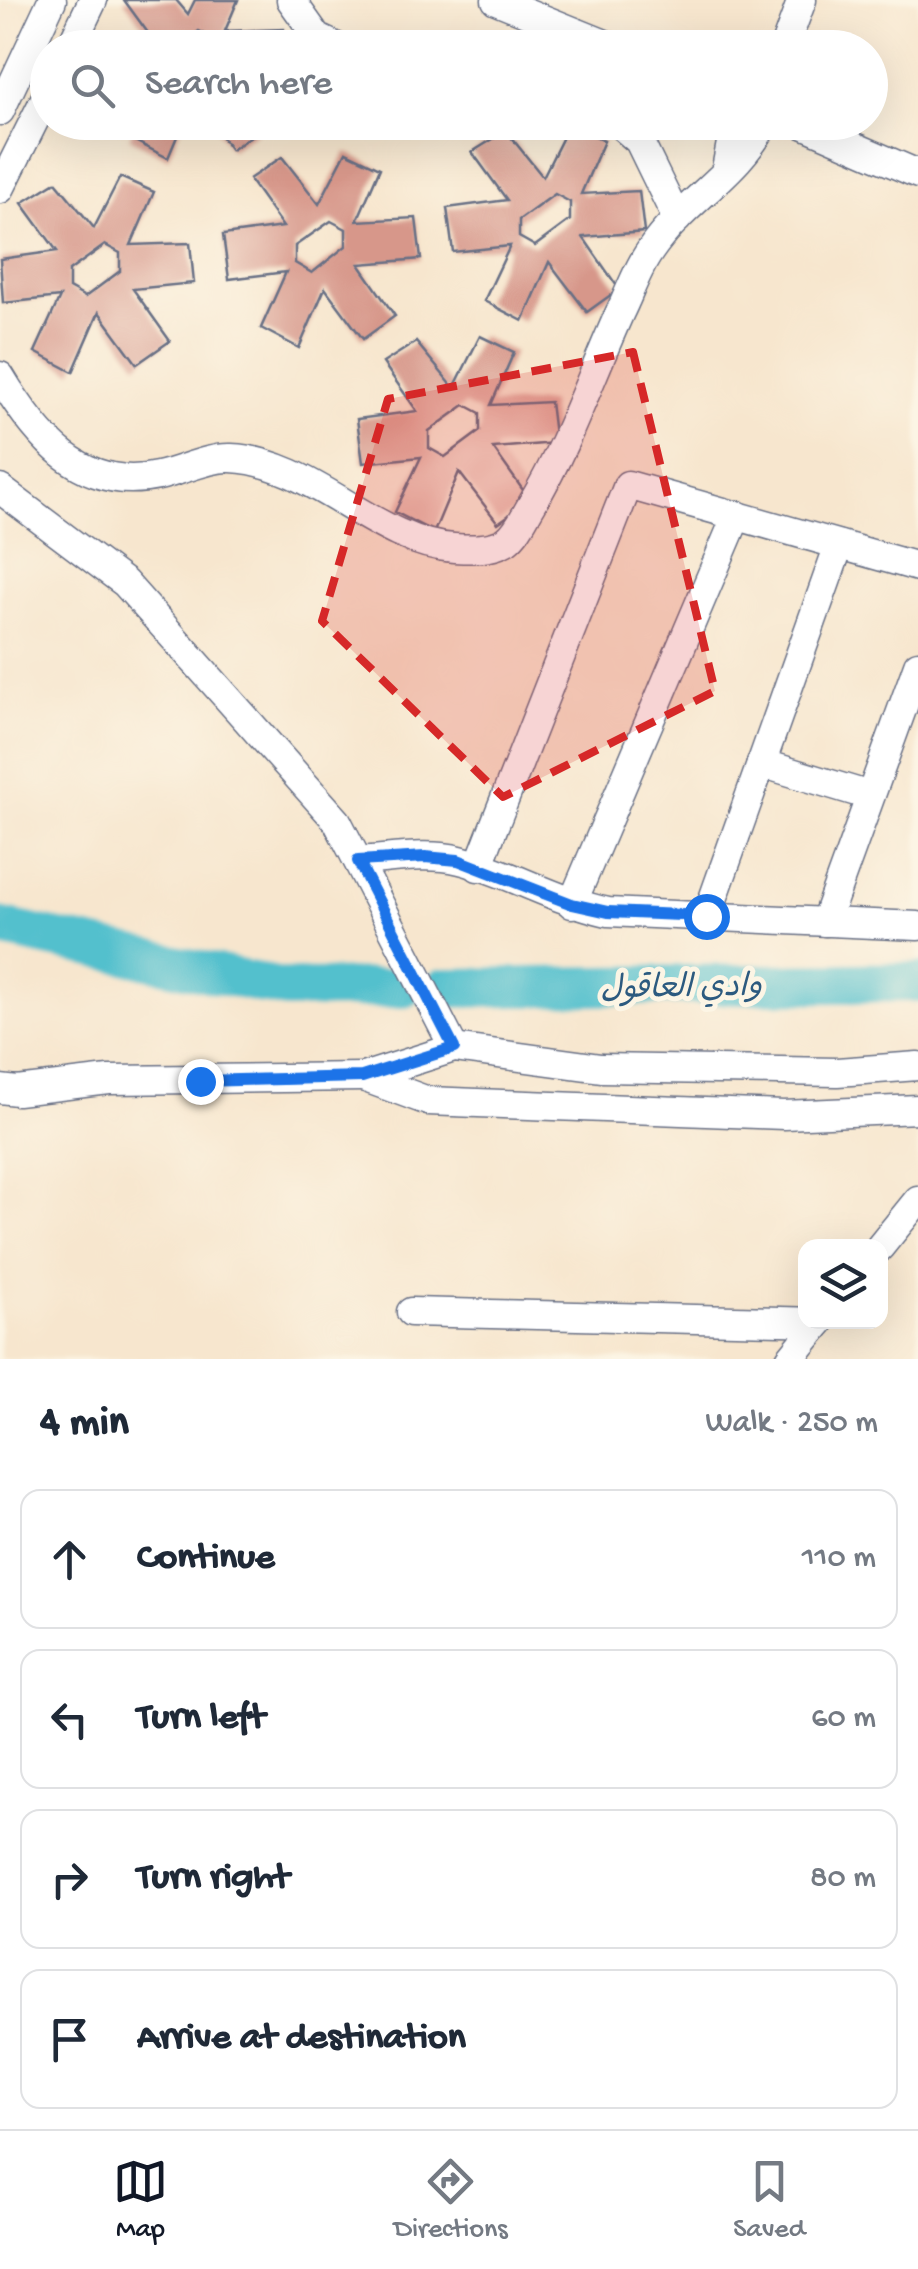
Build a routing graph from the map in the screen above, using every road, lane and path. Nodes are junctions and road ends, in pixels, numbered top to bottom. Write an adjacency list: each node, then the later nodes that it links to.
1 (52, 0): 6 (street)
2 (94, 0): 7 (street)
3 (291, 0): 8 (street)
4 (496, 0): 9 (street)
5 (802, 0): 10 (street)
6 (38, 30)
7 (79, 30)
8 (312, 30)
9 (570, 30)
10 (791, 30)
11 (30, 47): 12 (street)
12 (0, 111)
13 (30, 129): 20 (street)
14 (638, 140): 21 (street)
15 (731, 140): 18 (street)
16 (756, 140): 18 (street)
17 (840, 140): 19 (street)
18 (726, 169): 21 (street)
19 (918, 174)
20 (0, 189)
21 (677, 219): 22 (street)
22 (0, 376)
23 (0, 489): 30 (street)
24 (736, 515): 25 (street); 31 (street); 32 (street)
25 (840, 545): 26 (street); 28 (street)
26 (918, 568)
27 (918, 665): 29 (street)
28 (762, 763): 29 (street); 33 (street)
29 (870, 796): 34 (street)
30 (358, 861): 31 (street); 36 (street)
31 (478, 867): 32 (street)
32 (572, 904): 33 (street)
33 (706, 916): 34 (street)
34 (825, 922): 35 (street)
35 (918, 926)
36 (454, 1048): 37 (street); 38 (street)
37 (918, 1066)
38 (362, 1077): 39 (street); 40 (street)
39 (0, 1089)
40 (918, 1109)
41 (918, 1200): 42 (street)
42 (886, 1239)
43 (410, 1312): 44 (street)
44 (798, 1321)
45 (814, 1329): 46 (street)
46 (790, 1359)

